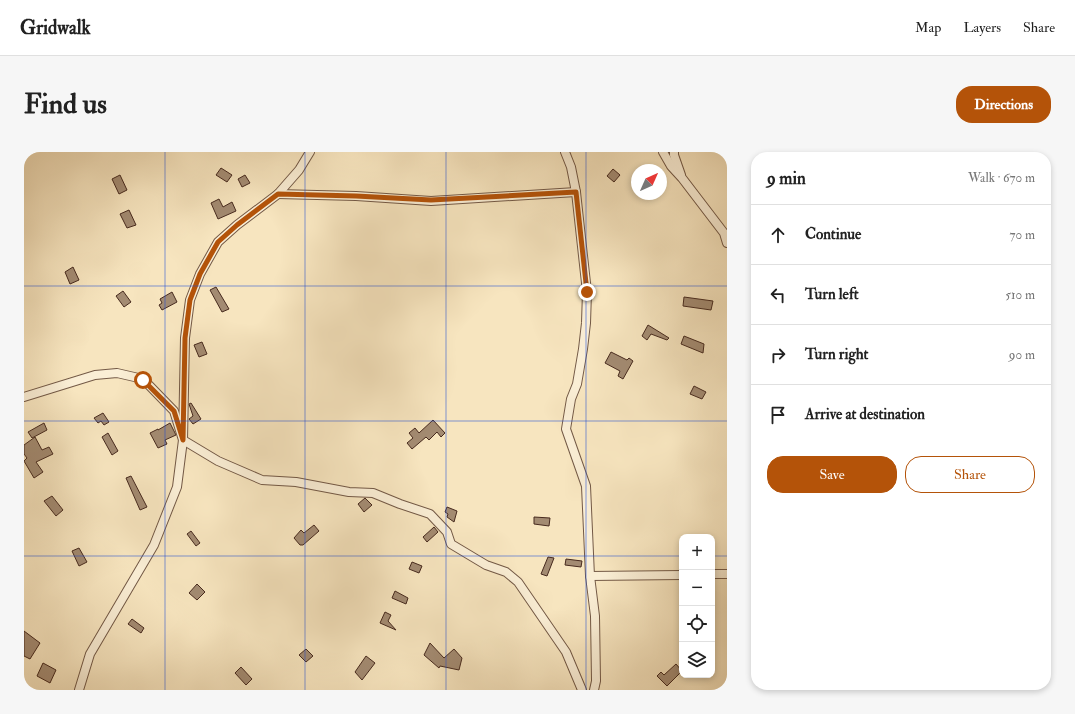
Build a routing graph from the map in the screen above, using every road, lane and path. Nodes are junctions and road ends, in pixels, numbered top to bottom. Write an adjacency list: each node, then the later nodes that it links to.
1 (310, 152): 7 (street)
2 (566, 152): 6 (street)
3 (663, 152): 5 (street)
4 (674, 152): 5 (street)
5 (682, 178): 8 (street)
6 (576, 192): 7 (street); 14 (street)
7 (278, 194): 10 (street)
8 (727, 244)
9 (24, 397): 10 (street)
10 (183, 440): 15 (street); 16 (street)
11 (715, 574): 12 (street)
12 (727, 574)
13 (679, 575): 14 (street)
14 (590, 576): 17 (street)
15 (79, 690)
16 (582, 690)
17 (594, 690)

